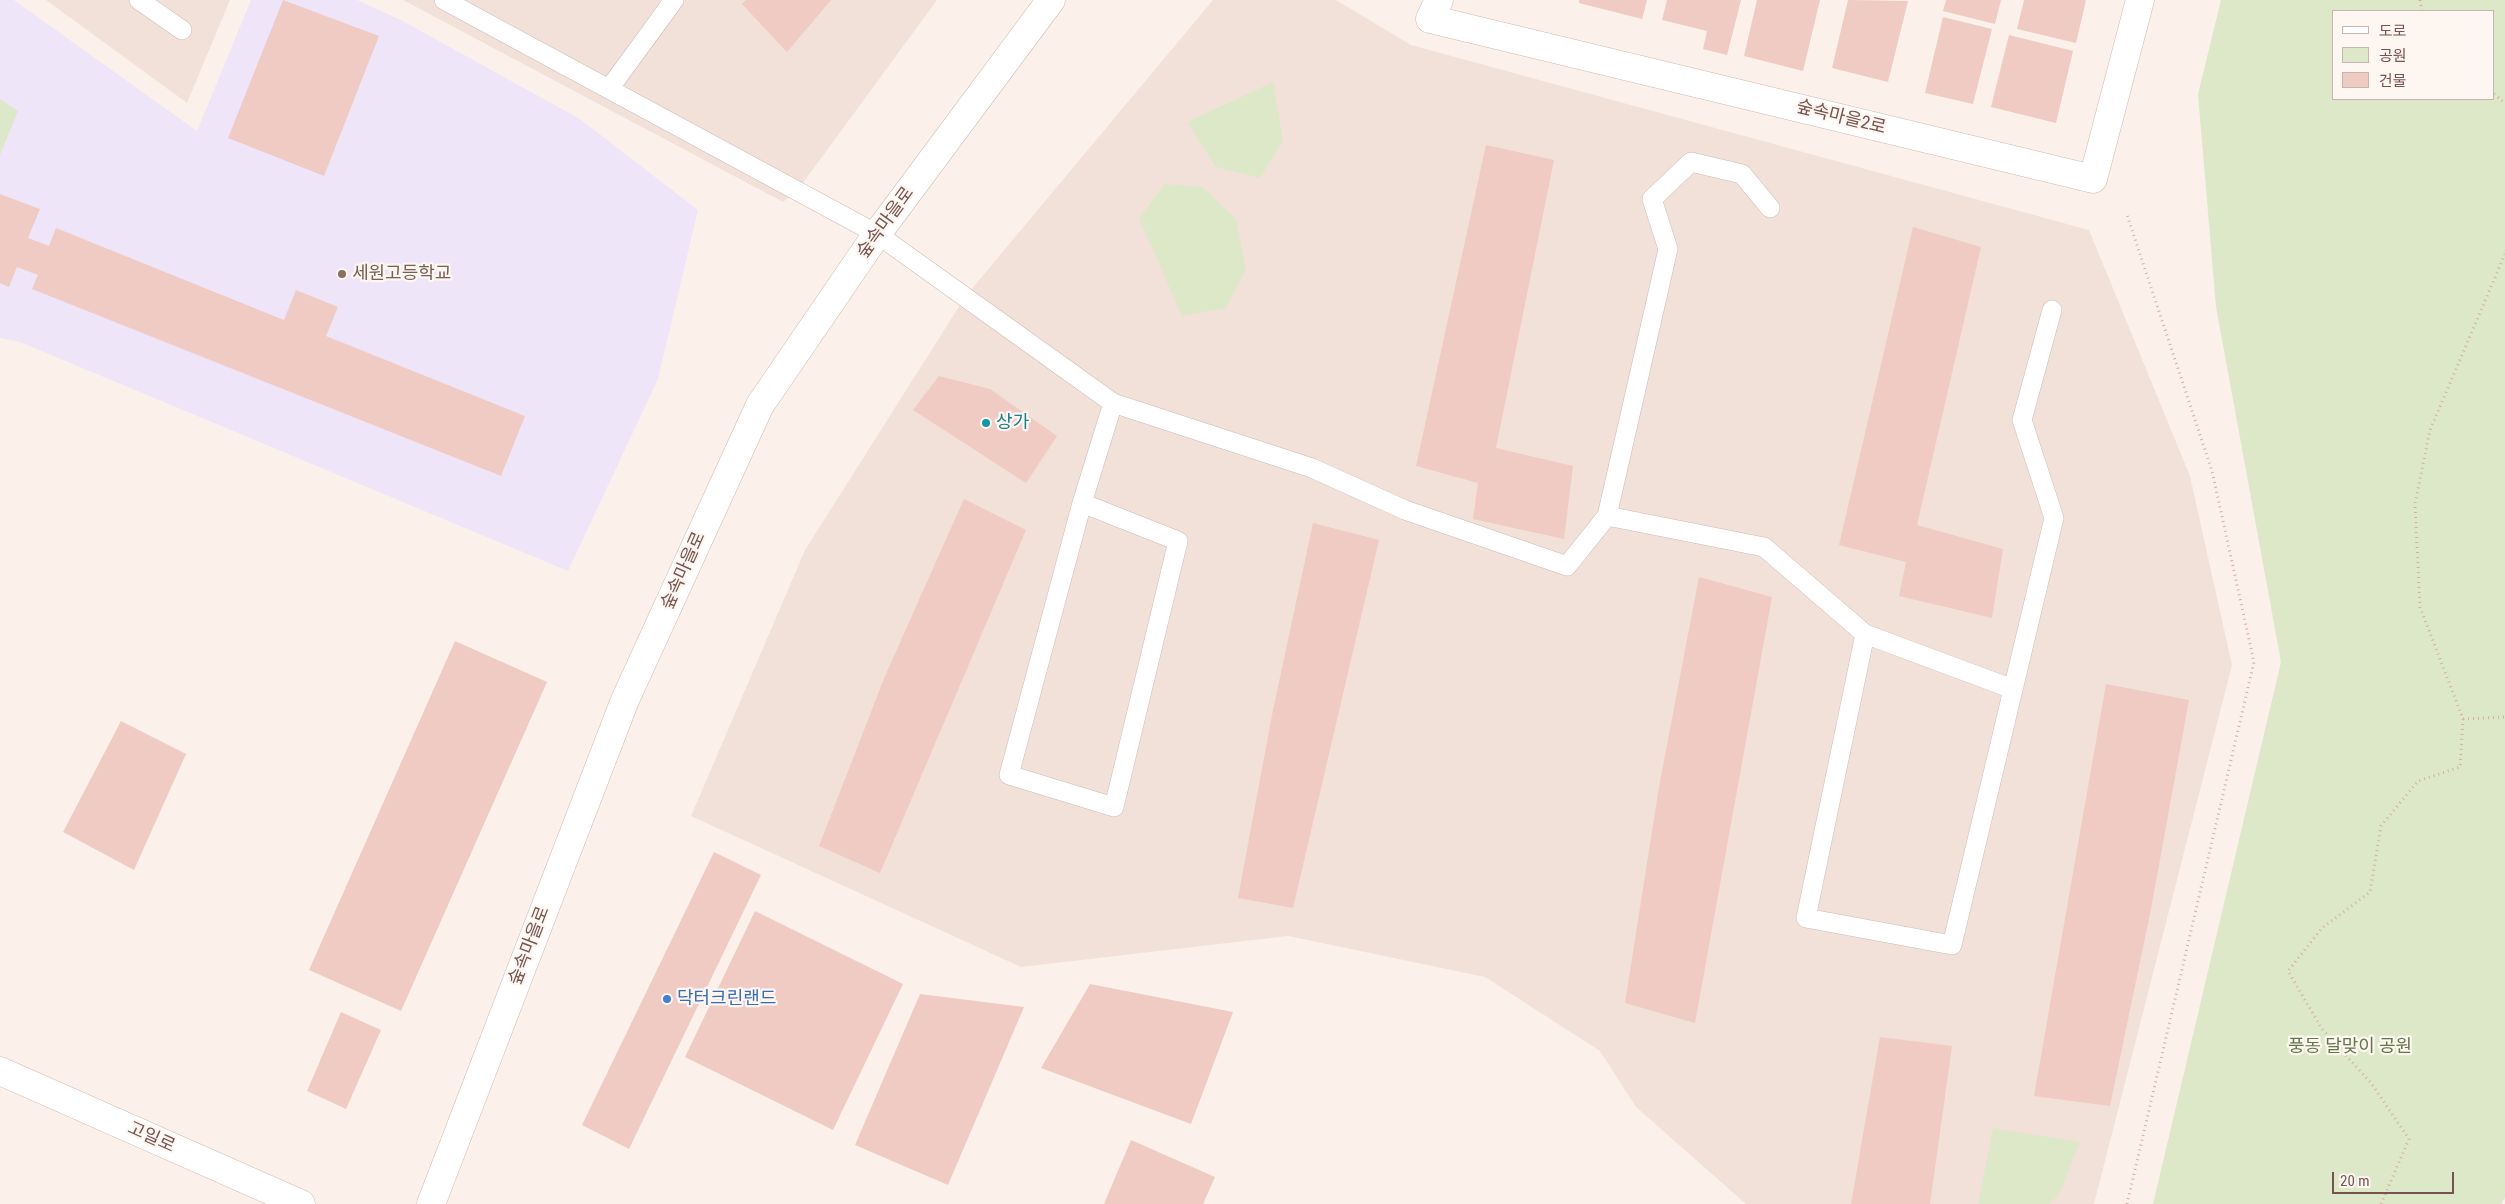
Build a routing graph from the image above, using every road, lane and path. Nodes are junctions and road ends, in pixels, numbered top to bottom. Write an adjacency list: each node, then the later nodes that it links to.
1 (139, 0): 7 (lane)
2 (444, 0): 8 (lane)
3 (674, 0): 8 (lane)
4 (1051, 0): 13 (main road, 숲속마을로)
5 (1439, 0): 6 (main road, 숲속마을2로)
6 (2140, 0)
7 (182, 30)
8 (608, 89): 13 (lane)
9 (2495, 95): 10 (path)
10 (2505, 103)
11 (1770, 208): 18 (lane)
12 (2127, 215): 26 (path)
13 (877, 234): 16 (lane); 25 (main road, 숲속마을로)
14 (2505, 254): 22 (path)
15 (2052, 310): 20 (lane)
16 (1113, 403): 17 (lane); 18 (lane)
17 (1082, 503): 17 (lane)
18 (1607, 516): 19 (lane)
19 (1866, 634): 20 (lane); 20 (lane)
20 (2013, 689)
21 (2505, 717): 22 (path)
22 (2463, 718): 27 (path)
23 (0, 1071): 24 (main road, 고일로)
24 (301, 1204)
25 (430, 1204)
26 (2127, 1204)
27 (2380, 1204)

